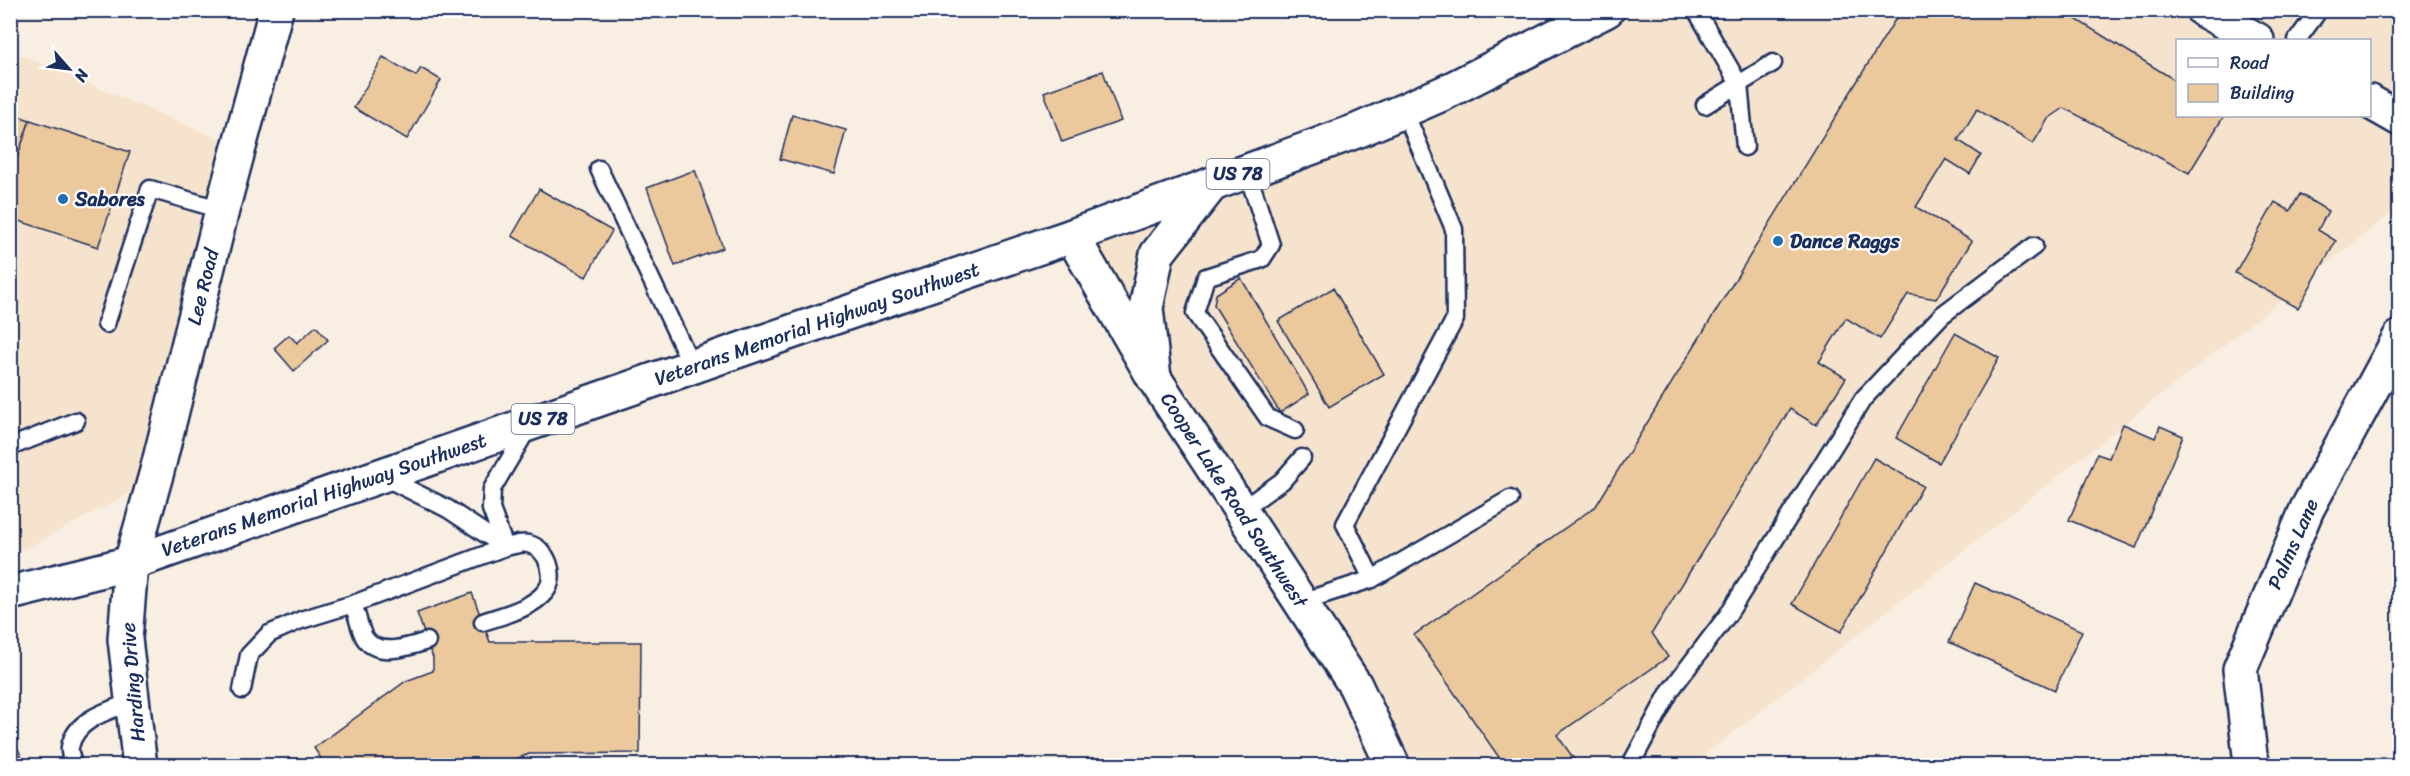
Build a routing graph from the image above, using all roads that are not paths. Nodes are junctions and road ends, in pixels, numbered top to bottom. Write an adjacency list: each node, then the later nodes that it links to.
1 (276, 10): 18 (street, Lee Road)
2 (1607, 10): 12 (street, Veterans Memorial Highway Southwest / US 78)
3 (1696, 10): 9 (lane)
4 (2203, 10): 6 (street)
5 (2316, 14): 7 (lane)
6 (2255, 39)
7 (2298, 39)
8 (1773, 63): 9 (lane)
9 (1739, 84): 11 (lane); 14 (lane)
10 (2371, 103): 13 (street)
11 (1705, 105)
12 (1404, 110): 16 (street, Veterans Memorial Highway Southwest / US 78); 35 (lane)
13 (2400, 119)
14 (1745, 147)
15 (599, 168): 23 (lane)
16 (1247, 171): 17 (street, Veterans Memorial Highway Southwest / US 78); 27 (lane)
17 (1212, 184): 19 (street, Veterans Memorial Highway Southwest / US 78); 24 (street)
18 (222, 210): 21 (lane); 34 (street, Lee Road)
19 (1072, 236): 23 (street, Veterans Memorial Highway Southwest / US 78); 24 (street, Cooper Lake Road Southwest)
20 (2034, 246): 46 (lane)
21 (106, 324)
22 (2400, 337): 47 (street, Palms Lane)
23 (692, 366): 26 (street, Veterans Memorial Highway Southwest / US 78)
24 (1154, 378): 32 (street, Cooper Lake Road Southwest)
25 (76, 421): 28 (lane)
26 (530, 423): 30 (street, Veterans Memorial Highway Southwest / US 78); 33 (lane)
27 (1295, 430)
28 (10, 447)
29 (1302, 458): 32 (lane)
30 (381, 475): 33 (lane); 34 (street, Veterans Memorial Highway Southwest / US 78)
31 (1510, 499): 35 (lane)
32 (1241, 510): 37 (street, Cooper Lake Road Southwest)
33 (505, 547): 38 (lane); 39 (lane)
34 (130, 563): 36 (street, Veterans Memorial Highway Southwest / US 78); 42 (street, Harding Drive)
35 (1372, 579): 37 (lane)
36 (10, 593)
37 (1300, 602): 45 (street, Cooper Lake Road Southwest)
38 (353, 604): 40 (lane); 41 (lane)
39 (483, 622)
40 (427, 641)
41 (242, 690)
42 (132, 702): 43 (lane); 44 (street, Harding Drive)
43 (73, 765)
44 (140, 765)
45 (1393, 765)
46 (1629, 765)
47 (2254, 765)

